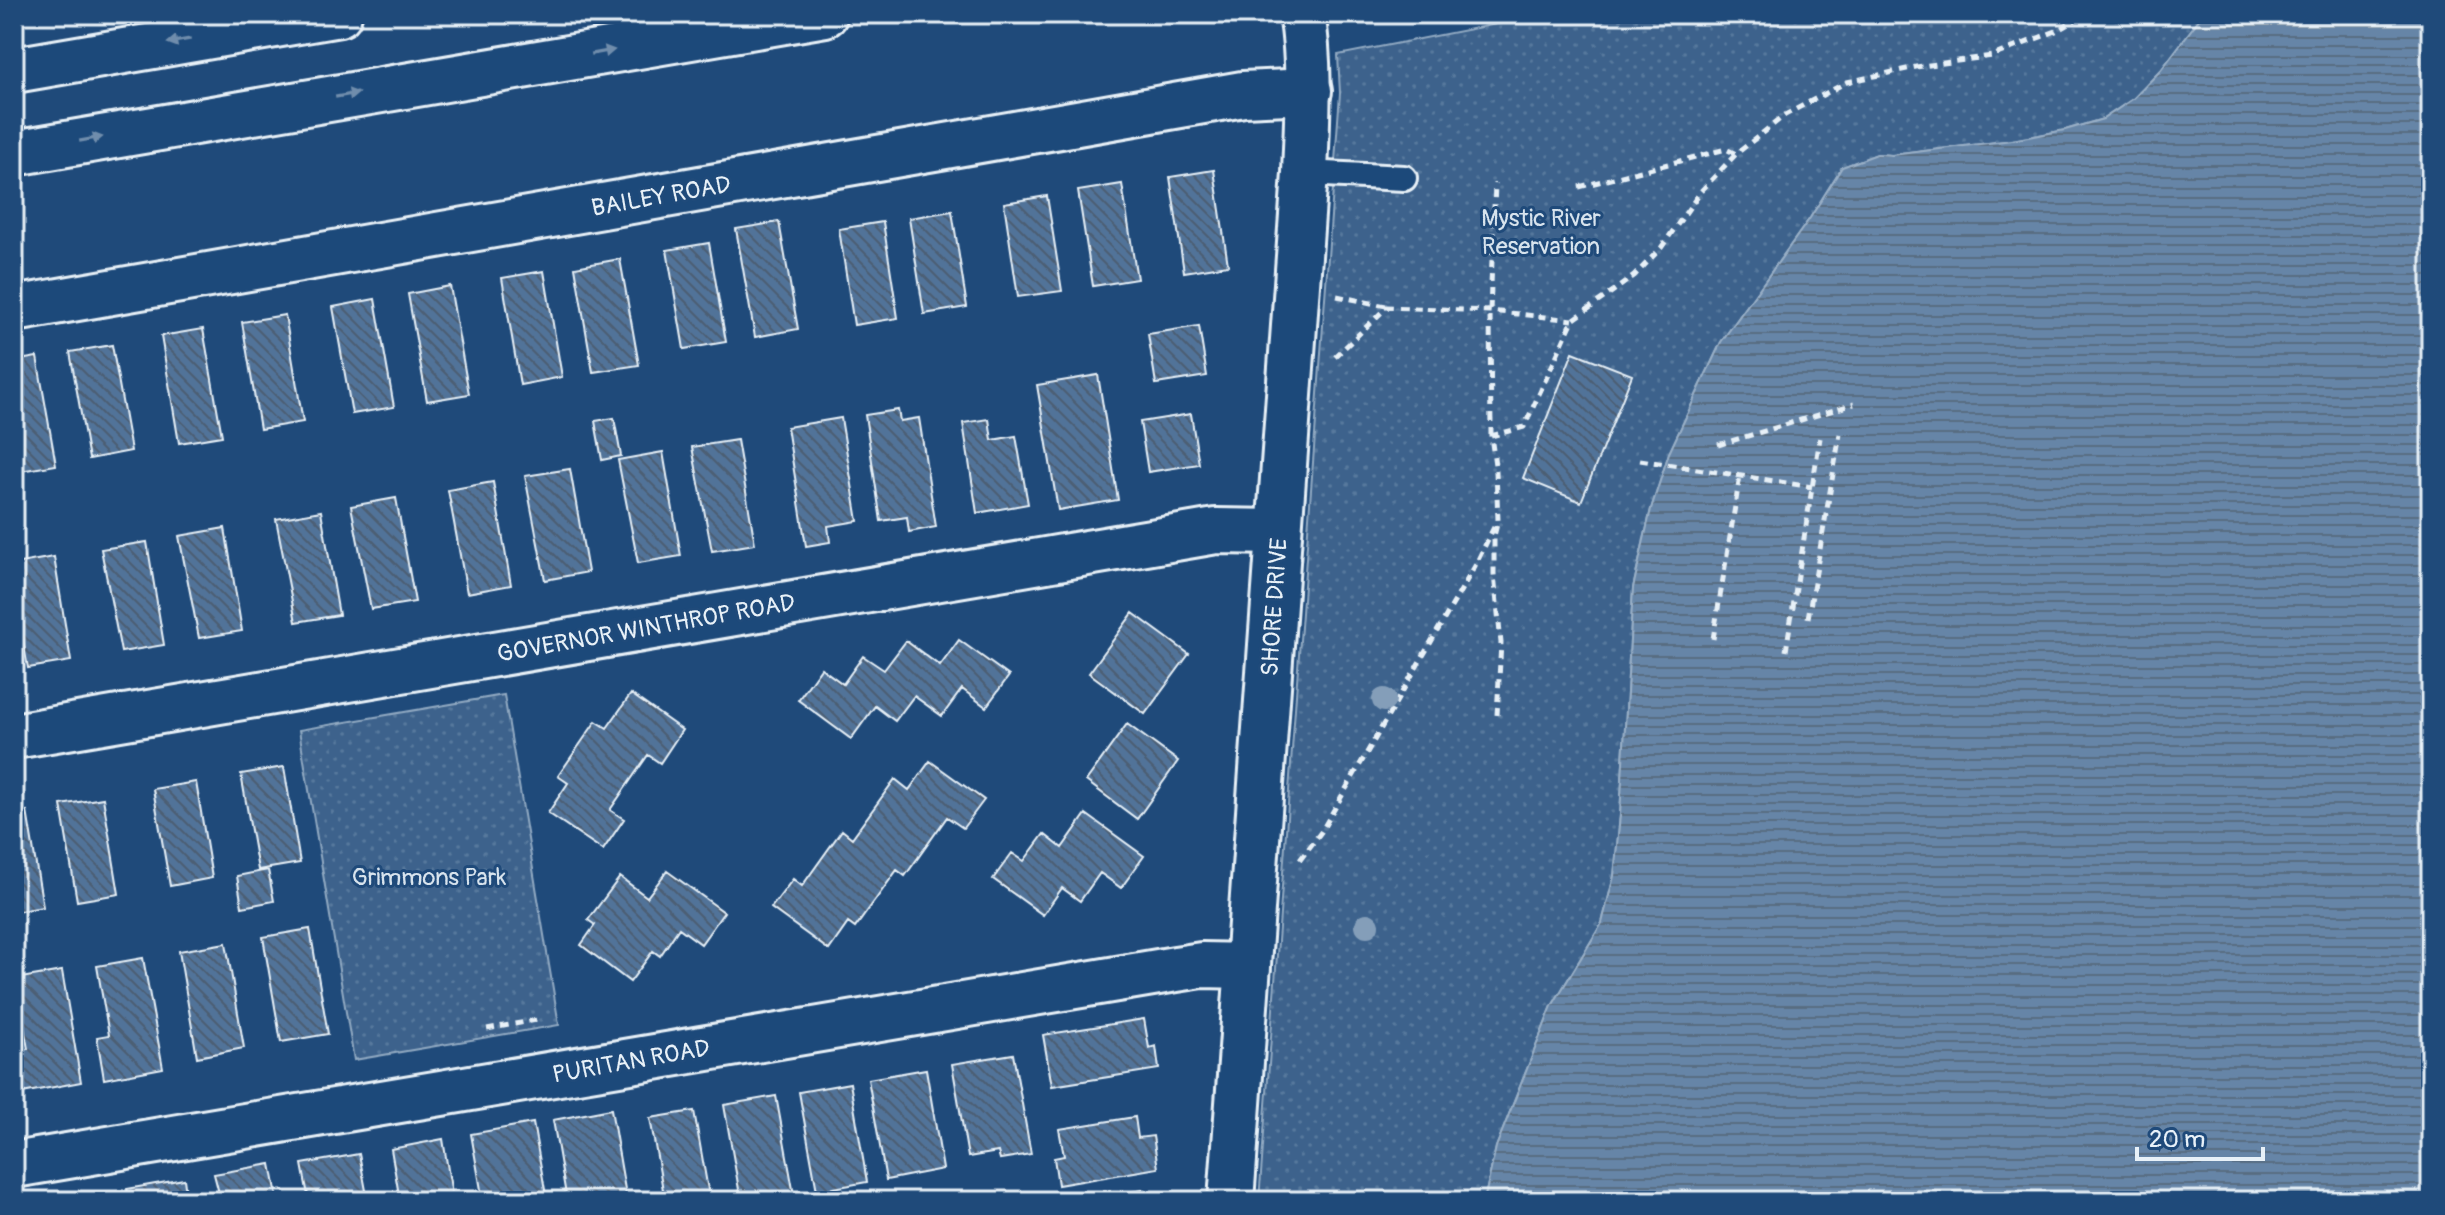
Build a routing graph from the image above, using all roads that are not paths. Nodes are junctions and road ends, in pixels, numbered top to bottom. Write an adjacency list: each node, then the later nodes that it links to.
1 (339, 14): 4 (main road, one-way to 4)
2 (825, 14): 6 (main road, one-way to 2)
3 (1302, 14): 5 (main road, SHORE DRIVE)
4 (14, 70)
5 (1309, 91): 7 (main road, SHORE DRIVE); 9 (main road, BAILEY ROAD)
6 (14, 153)
7 (1305, 173): 8 (lane); 10 (main road, SHORE DRIVE)
8 (1404, 178)
9 (14, 309)
10 (1279, 532): 11 (main road, GOVERNOR WINTHROP ROAD); 12 (main road, SHORE DRIVE)
11 (14, 736)
12 (1248, 966): 13 (main road, PURITAN ROAD); 14 (main road, SHORE DRIVE)
13 (14, 1165)
14 (1231, 1201)

